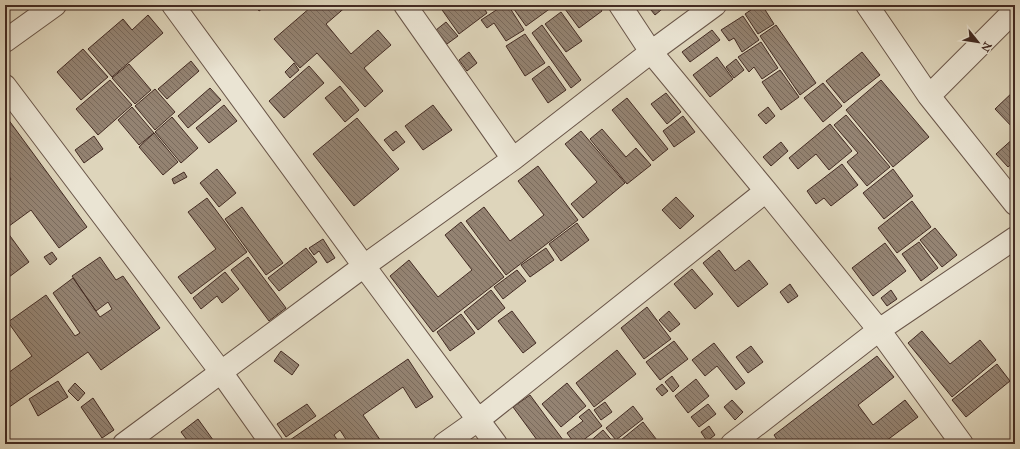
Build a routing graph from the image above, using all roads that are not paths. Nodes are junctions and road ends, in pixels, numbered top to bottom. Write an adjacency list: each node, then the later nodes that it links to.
1 (55, 5): 8 (street)
2 (172, 5): 16 (street)
3 (405, 5): 12 (street)
4 (620, 5): 9 (street)
5 (715, 5): 9 (street)
6 (867, 5): 11 (street)
7 (1015, 10): 11 (street)
8 (5, 41)
9 (651, 52): 12 (street); 13 (street)
10 (5, 86): 18 (street)
11 (929, 96): 14 (street)
12 (513, 159): 16 (street)
13 (766, 191): 17 (street); 19 (street)
14 (1015, 204)
15 (1015, 238): 17 (street)
16 (364, 266): 18 (street); 19 (street)
17 (879, 330): 24 (street); 25 (street)
18 (222, 372): 20 (street); 21 (street)
19 (478, 420): 22 (street); 23 (street)
20 (124, 444)
21 (272, 444)
22 (444, 444)
23 (496, 444)
24 (732, 444)
25 (962, 444)

